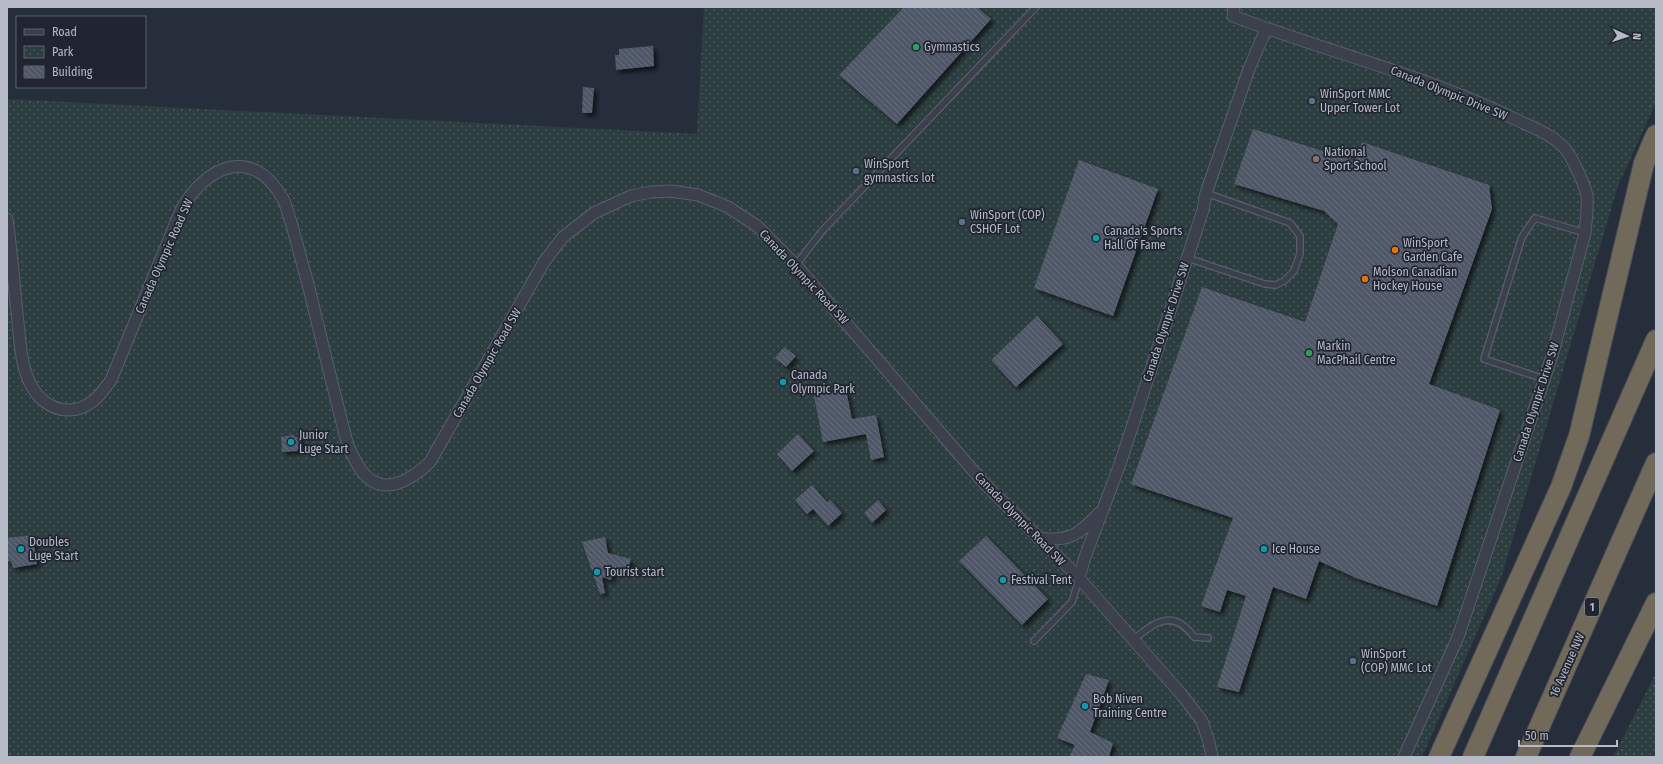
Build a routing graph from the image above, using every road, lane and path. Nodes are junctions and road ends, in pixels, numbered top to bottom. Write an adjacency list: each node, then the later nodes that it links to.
1 (1036, 7): 9 (lane)
2 (1234, 7): 3 (street)
3 (1266, 29): 5 (street, Canada Olympic Drive SW); 7 (street, Canada Olympic Drive SW)
4 (1656, 135): 22 (highway)
5 (1206, 193): 8 (street, Canada Olympic Drive SW); 8 (lane)
6 (7, 219): 9 (street, Canada Olympic Road SW)
7 (1585, 233): 11 (street, Canada Olympic Drive SW); 11 (lane)
8 (1187, 258): 13 (street, Canada Olympic Drive SW)
9 (796, 265): 14 (street, Canada Olympic Road SW)
10 (1656, 340): 23 (highway)
11 (1544, 379): 21 (street, Canada Olympic Drive SW)
12 (1656, 463): 24 (highway, 16 Avenue NW / 1)
13 (1103, 508): 14 (street); 15 (street, Canada Olympic Drive SW)
14 (1038, 538): 15 (street, Canada Olympic Road SW)
15 (1079, 578): 18 (street, Canada Olympic Road SW); 19 (lane)
16 (1656, 603): 25 (highway)
17 (1208, 638): 18 (lane)
18 (1132, 640): 20 (street, Canada Olympic Road SW)
19 (1034, 641)
20 (1212, 757)
21 (1404, 757)
22 (1439, 757)
23 (1473, 757)
24 (1526, 757)
25 (1580, 757)

